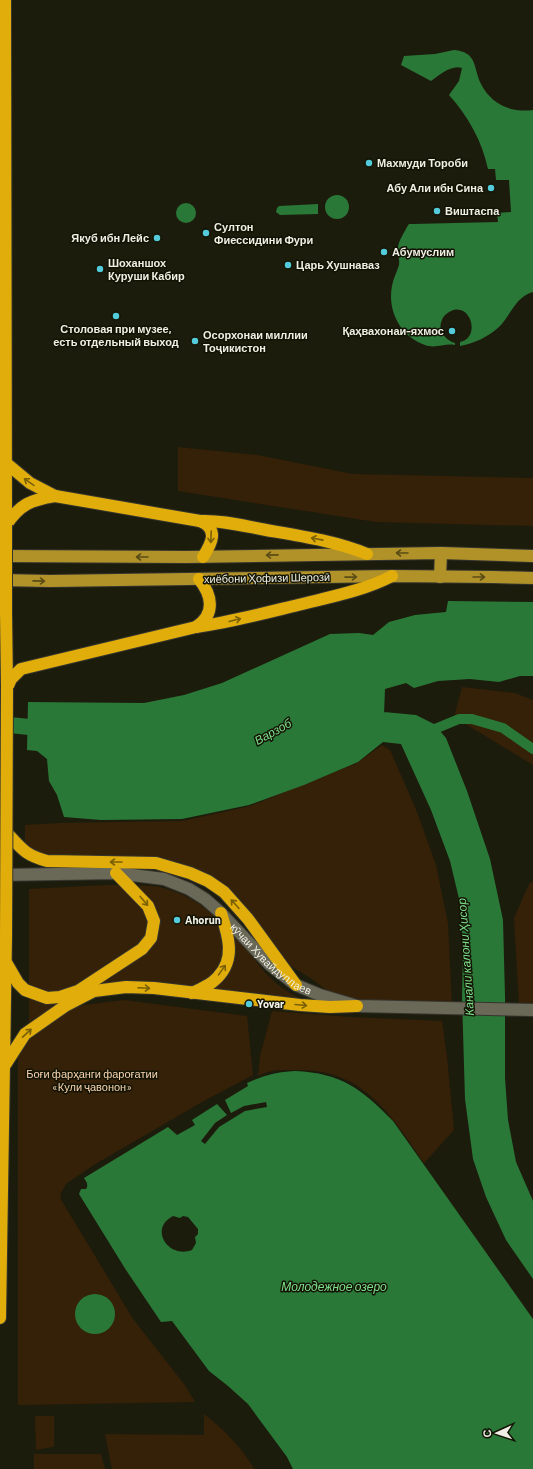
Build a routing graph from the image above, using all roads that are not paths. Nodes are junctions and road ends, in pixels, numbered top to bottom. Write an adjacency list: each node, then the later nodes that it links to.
1 (5, 0): 2 (highway)
2 (2, 92): 3 (highway)
3 (6, 463): 4 (highway, one-way to 3); 6 (highway)
4 (55, 496): 5 (highway); 6 (highway)
5 (200, 521): 8 (highway, one-way to 5); 11 (highway, one-way to 11)
6 (6, 525): 18 (highway, bridge)
7 (441, 553): 8 (main road, хиёбони Ҳофизи Шерозӣ, one-way to 8); 10 (main road, хиёбони Ҳофизи Шерозӣ); 13 (main road)
8 (367, 554): 11 (main road, хиёбони Ҳофизи Шерозӣ, one-way to 11)
9 (0, 556): 11 (main road, хиёбони Ҳофизи Шерозӣ, one-way to 9)
10 (533, 556)
11 (203, 557)
12 (392, 576): 13 (main road, хиёбони Ҳофизи Шерозӣ); 15 (main road, хиёбони Ҳофизи Шерозӣ, one-way to 12); 17 (highway, one-way to 12)
13 (440, 577): 14 (main road, хиёбони Ҳофизи Шерозӣ, one-way to 14)
14 (533, 578)
15 (199, 579): 16 (main road, хиёбони Ҳофизи Шерозӣ, one-way to 15); 17 (highway)
16 (0, 580)
17 (196, 627): 19 (highway)
18 (7, 652): 19 (highway); 20 (highway)
19 (21, 669): 20 (highway)
20 (7, 688): 21 (highway, bridge)
21 (7, 833): 25 (highway, bridge); 26 (highway, one-way to 21)
22 (116, 873): 23 (street, кӯчаи Хувайдуллаев); 24 (street, кӯчаи Хувайдуллаев); 25 (highway, one-way to 25)
23 (0, 876)
24 (221, 913): 26 (street, кӯчаи Хувайдуллаев); 27 (highway, one-way to 24)
25 (6, 962): 30 (highway)
26 (296, 985): 28 (street, кӯчаи Хувайдуллаев)
27 (192, 993): 28 (highway, one-way to 28); 30 (highway, one-way to 27)
28 (357, 1006): 29 (street, кӯчаи Хувайдуллаев)
29 (533, 1010)
30 (5, 1065): 31 (highway)
31 (0, 1318)

